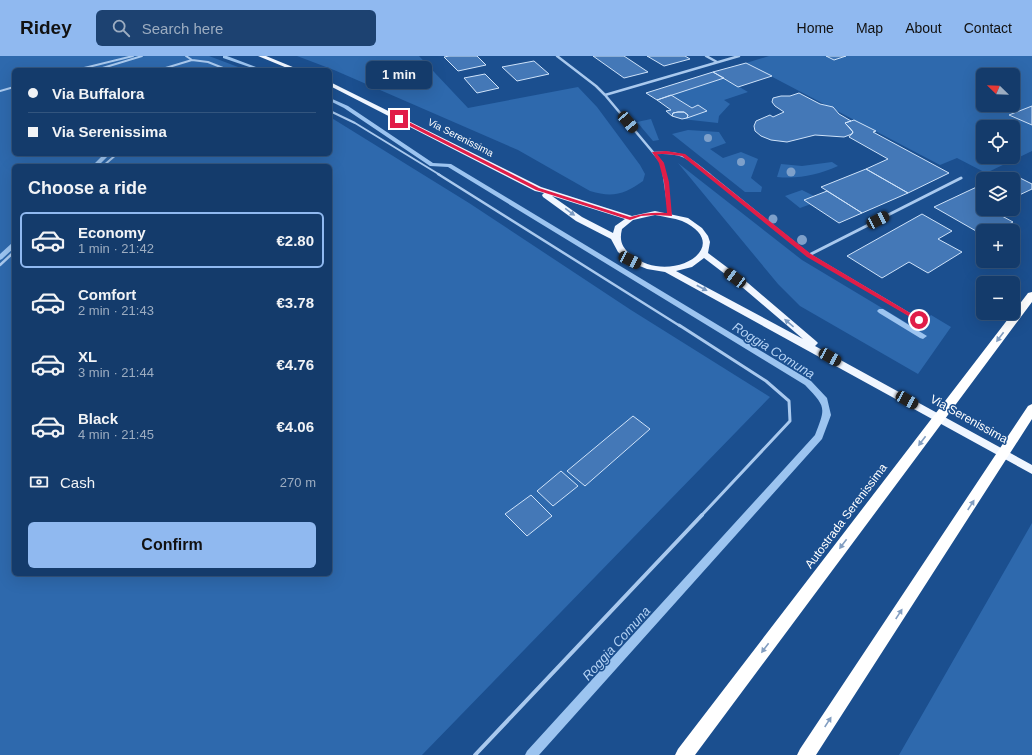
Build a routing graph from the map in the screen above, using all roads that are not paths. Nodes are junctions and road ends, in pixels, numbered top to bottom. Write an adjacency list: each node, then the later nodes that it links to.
1 (133, 56): 10 (lane)
2 (142, 56): 11 (lane)
3 (186, 56): 8 (lane)
4 (261, 56): 14 (main road)
5 (557, 56): 18 (street)
6 (706, 56): 9 (street)
7 (739, 56): 9 (street)
8 (192, 60): 12 (lane); 13 (lane)
9 (717, 62): 18 (street)
10 (84, 68)
11 (103, 68)
12 (166, 68)
13 (223, 68)
14 (292, 68)
15 (332, 85): 24 (main road, Via Serenissima)
16 (12, 88): 17 (lane)
17 (0, 91)
18 (606, 95): 20 (street)
19 (332, 112): 38 (lane)
20 (654, 153): 25 (street); 30 (street)
21 (114, 156): 22 (lane)
22 (105, 164)
23 (961, 178): 30 (street)
24 (538, 189): 26 (main road, Via Serenissima); 27 (main road, Via Serenissima, one-way to 27)
25 (670, 215): 26 (main road, Via Serenissima); 29 (main road, Via Serenissima)
26 (630, 218): 27 (main road)
27 (614, 237): 32 (main road, Via Serenissima)
28 (12, 254): 31 (lane)
29 (705, 255): 32 (main road, Via Serenissima); 35 (main road, Via Serenissima, one-way to 29)
30 (809, 255): 34 (street)
31 (0, 265)
32 (668, 270): 35 (main road, Via Serenissima, one-way to 35)
33 (1032, 295): 39 (highway, Autostrada Serenissima, one-way to 39)
34 (919, 320)
35 (830, 357): 37 (main road, Via Serenissima)
36 (1032, 409): 40 (highway, one-way to 36)
37 (1032, 470)
38 (475, 755)
39 (684, 755)
40 (806, 755)

